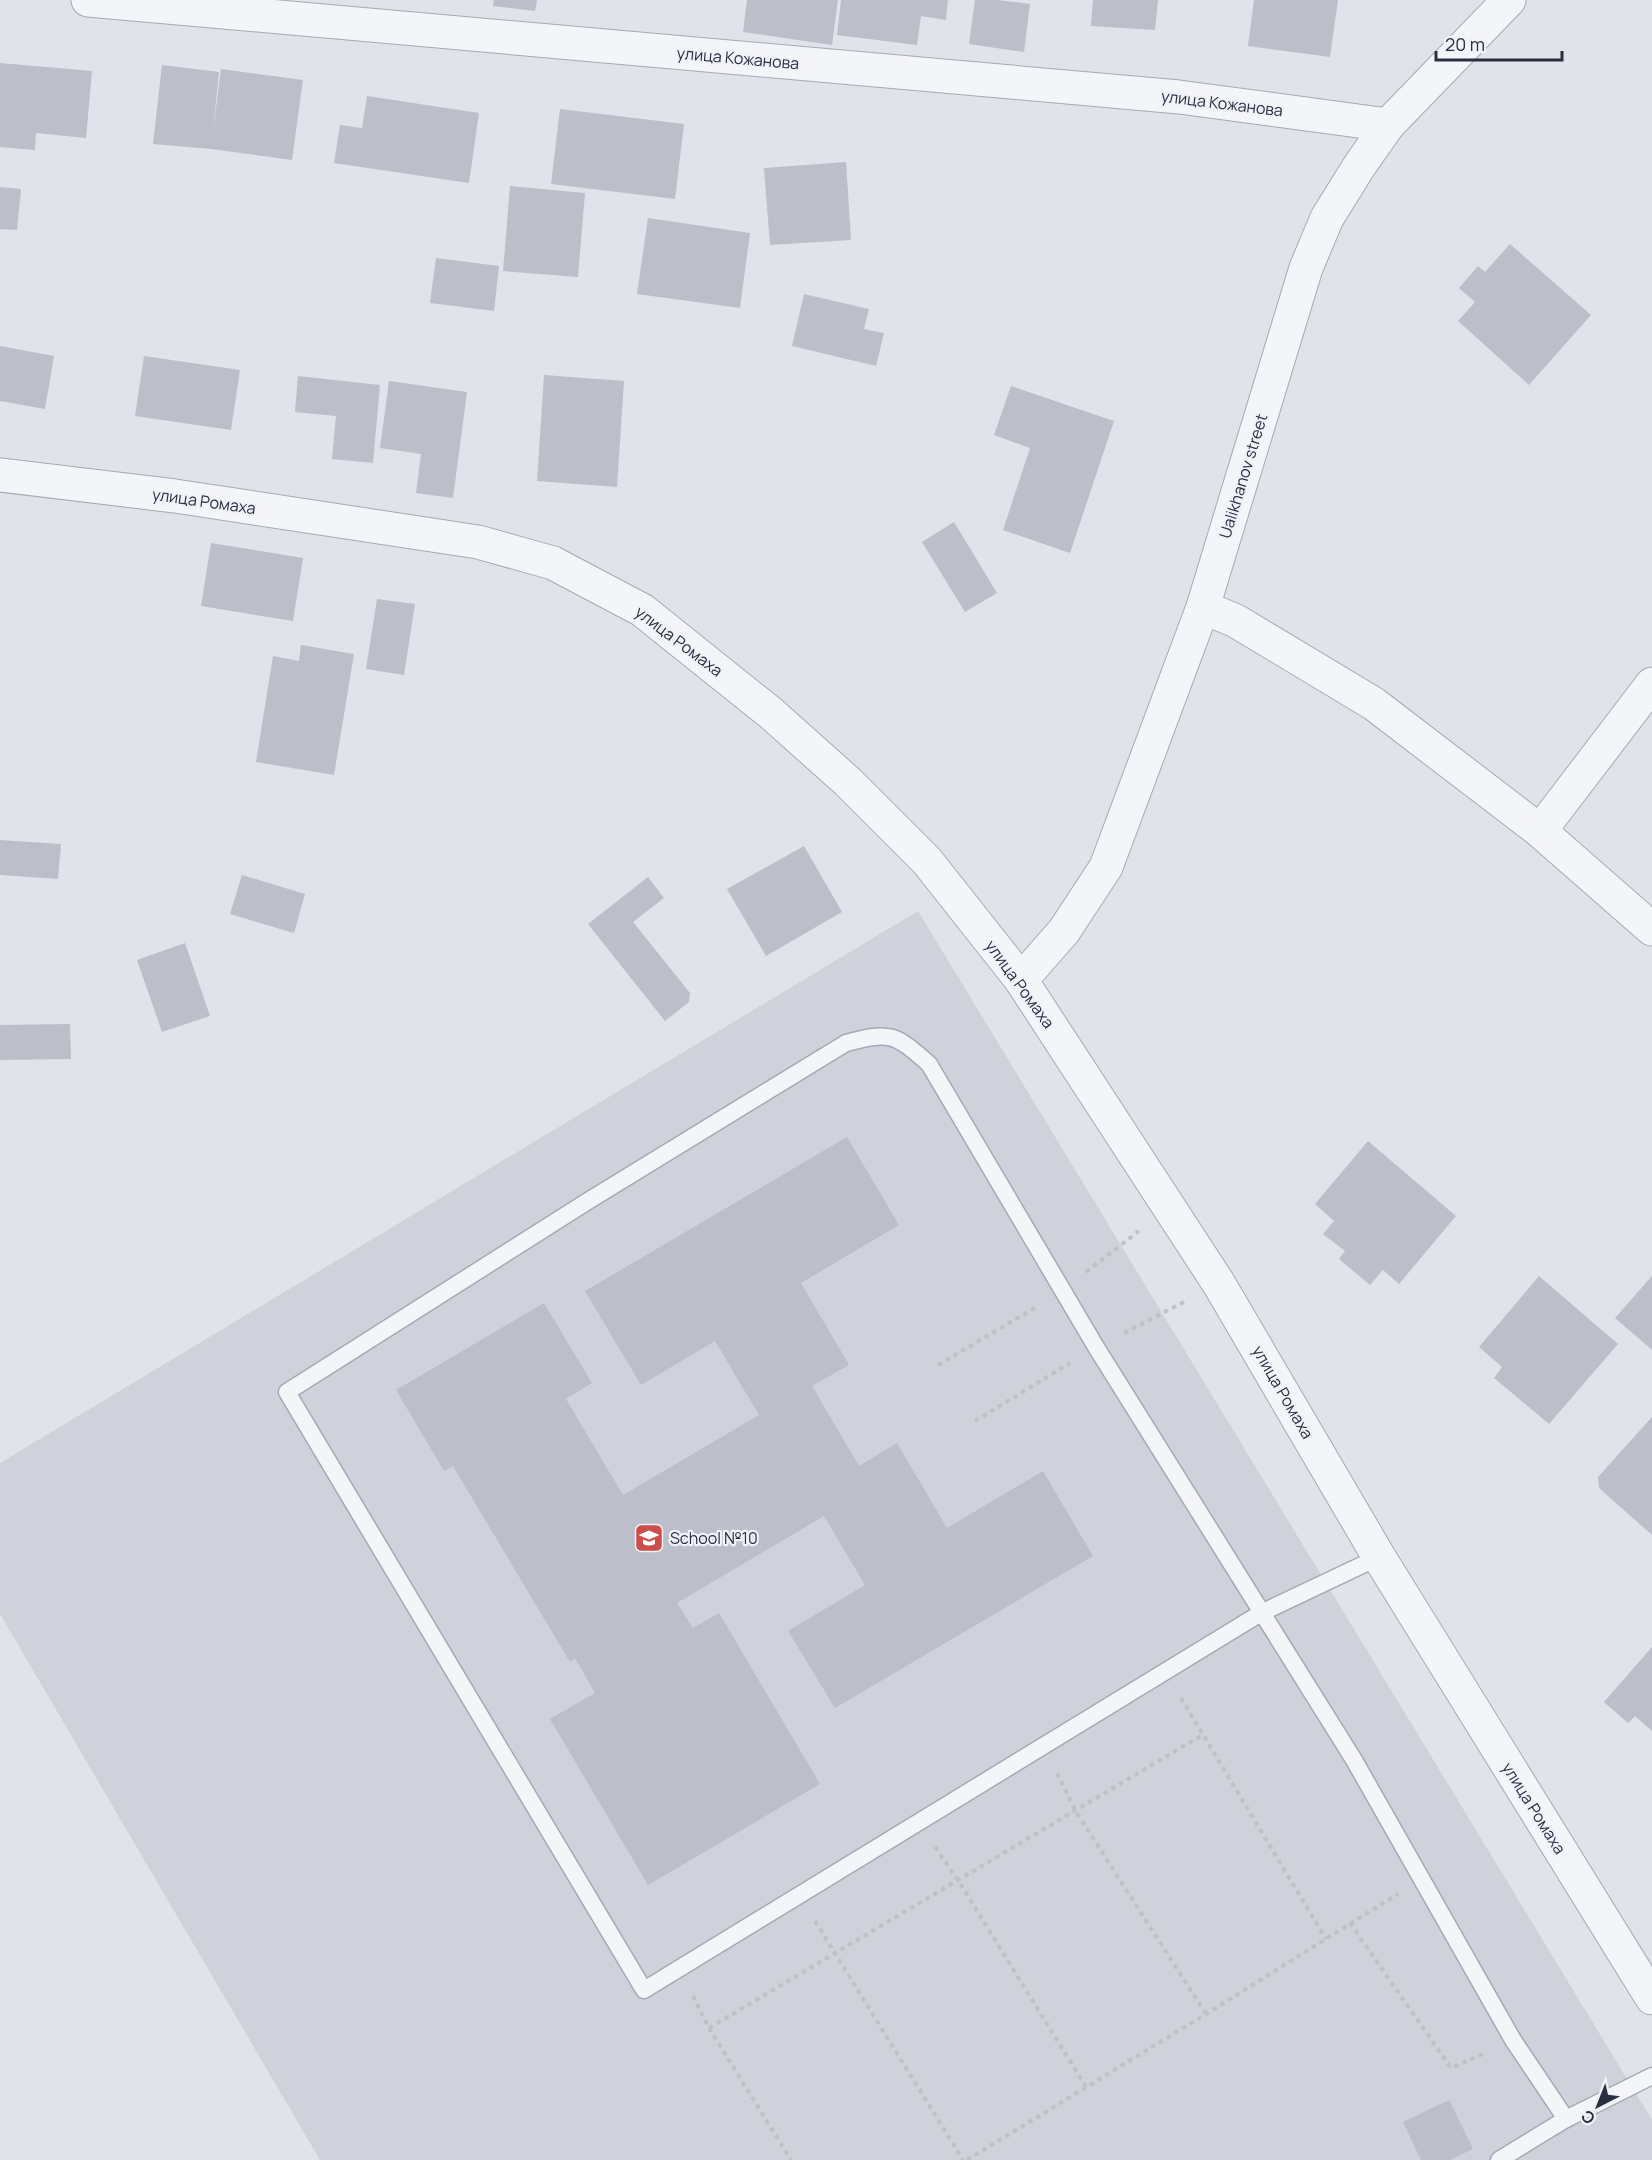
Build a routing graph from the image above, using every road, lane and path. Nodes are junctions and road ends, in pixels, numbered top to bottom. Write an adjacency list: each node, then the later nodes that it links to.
1 (88, 0): 3 (street, улица Кожанова)
2 (1509, 0): 3 (street, Ualikhanov street)
3 (1388, 124): 5 (street, Ualikhanov street)
4 (0, 475): 9 (street, улица Ромаха)
5 (1203, 607): 7 (street); 9 (street, Ualikhanov street)
6 (1652, 684): 7 (street)
7 (1540, 831): 8 (street)
8 (1652, 929)
9 (1021, 980): 10 (street, улица Ромаха)
10 (1379, 1557): 11 (lane); 24 (street, улица Ромаха)
11 (1261, 1613): 12 (lane); 18 (lane); 23 (lane)
12 (1165, 1671): 13 (path); 14 (lane)
13 (1204, 1734): 15 (path); 21 (path)
14 (1043, 1746): 15 (path); 16 (lane)
15 (1075, 1810): 17 (path); 25 (path)
16 (918, 1822): 17 (path); 19 (lane)
17 (958, 1880): 22 (path); 29 (path)
18 (1421, 1881): 20 (path); 27 (lane)
19 (800, 1894): 22 (path); 23 (lane)
20 (1350, 1923): 21 (path); 27 (path)
21 (1326, 1939): 25 (path)
22 (833, 1954): 26 (path); 32 (path)
23 (679, 1968): 26 (path)
24 (1652, 1998)
25 (1206, 2014): 29 (path)
26 (709, 2028): 31 (path)
27 (1513, 2040): 30 (lane)
28 (1652, 2076): 30 (lane)
29 (1086, 2087): 32 (path)
30 (1566, 2119): 33 (lane)
31 (791, 2160)
32 (965, 2160)
33 (1499, 2160)

